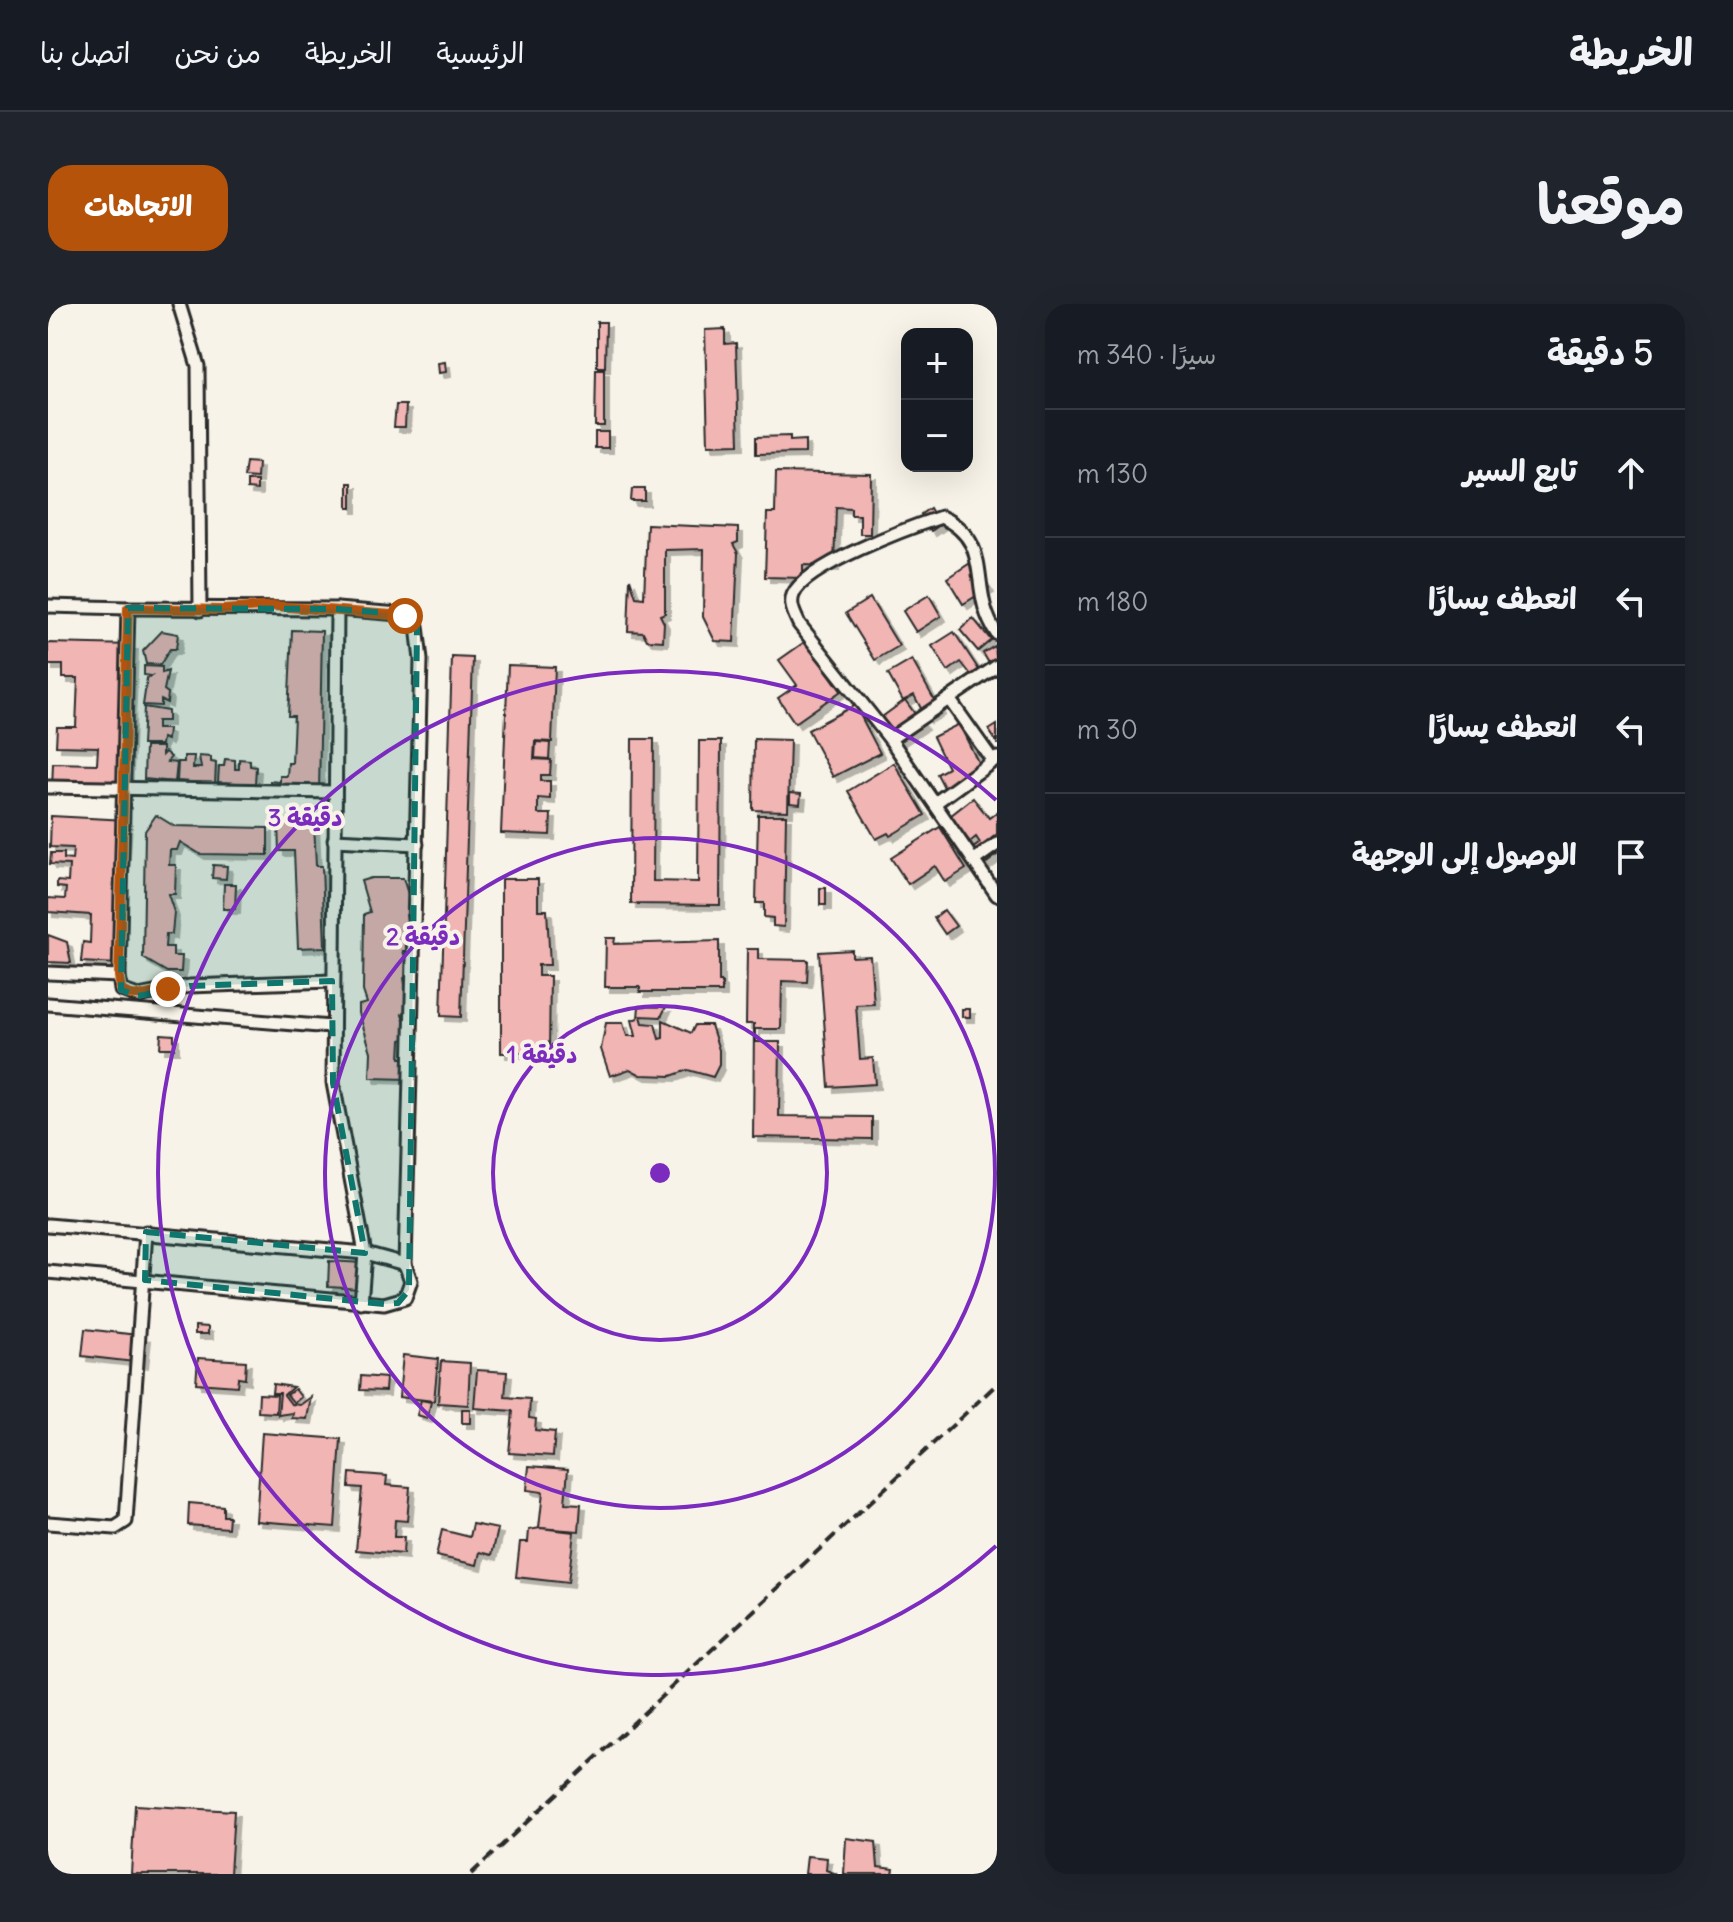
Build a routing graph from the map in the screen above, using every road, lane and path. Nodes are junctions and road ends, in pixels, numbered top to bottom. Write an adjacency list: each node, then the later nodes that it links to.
1 (179, 304): 5 (street)
2 (48, 606): 3 (street)
3 (128, 608): 5 (street); 12 (street)
4 (337, 609): 5 (street); 13 (street); 16 (street)
5 (200, 610)
6 (997, 634): 9 (street)
7 (997, 666): 8 (street)
8 (949, 699): 9 (street); 10 (street)
9 (890, 739): 14 (street)
10 (995, 760): 14 (street)
11 (48, 787): 12 (street)
12 (125, 788): 13 (street); 21 (street)
13 (334, 792): 15 (street)
14 (935, 803): 18 (street)
15 (334, 840): 16 (street); 22 (street)
16 (417, 844): 28 (street)
17 (997, 844): 18 (street)
18 (976, 859): 19 (street)
19 (997, 895)
20 (48, 973): 21 (street)
21 (119, 976): 22 (street)
22 (332, 981): 24 (street)
23 (48, 1004): 24 (street)
24 (331, 1027): 27 (street)
25 (48, 1225): 26 (street)
26 (146, 1232): 27 (street); 30 (street)
27 (365, 1253): 28 (street); 31 (street)
28 (405, 1264): 31 (street)
29 (48, 1272): 30 (street)
30 (145, 1280): 31 (street); 32 (street)
31 (361, 1303)
32 (48, 1523)

